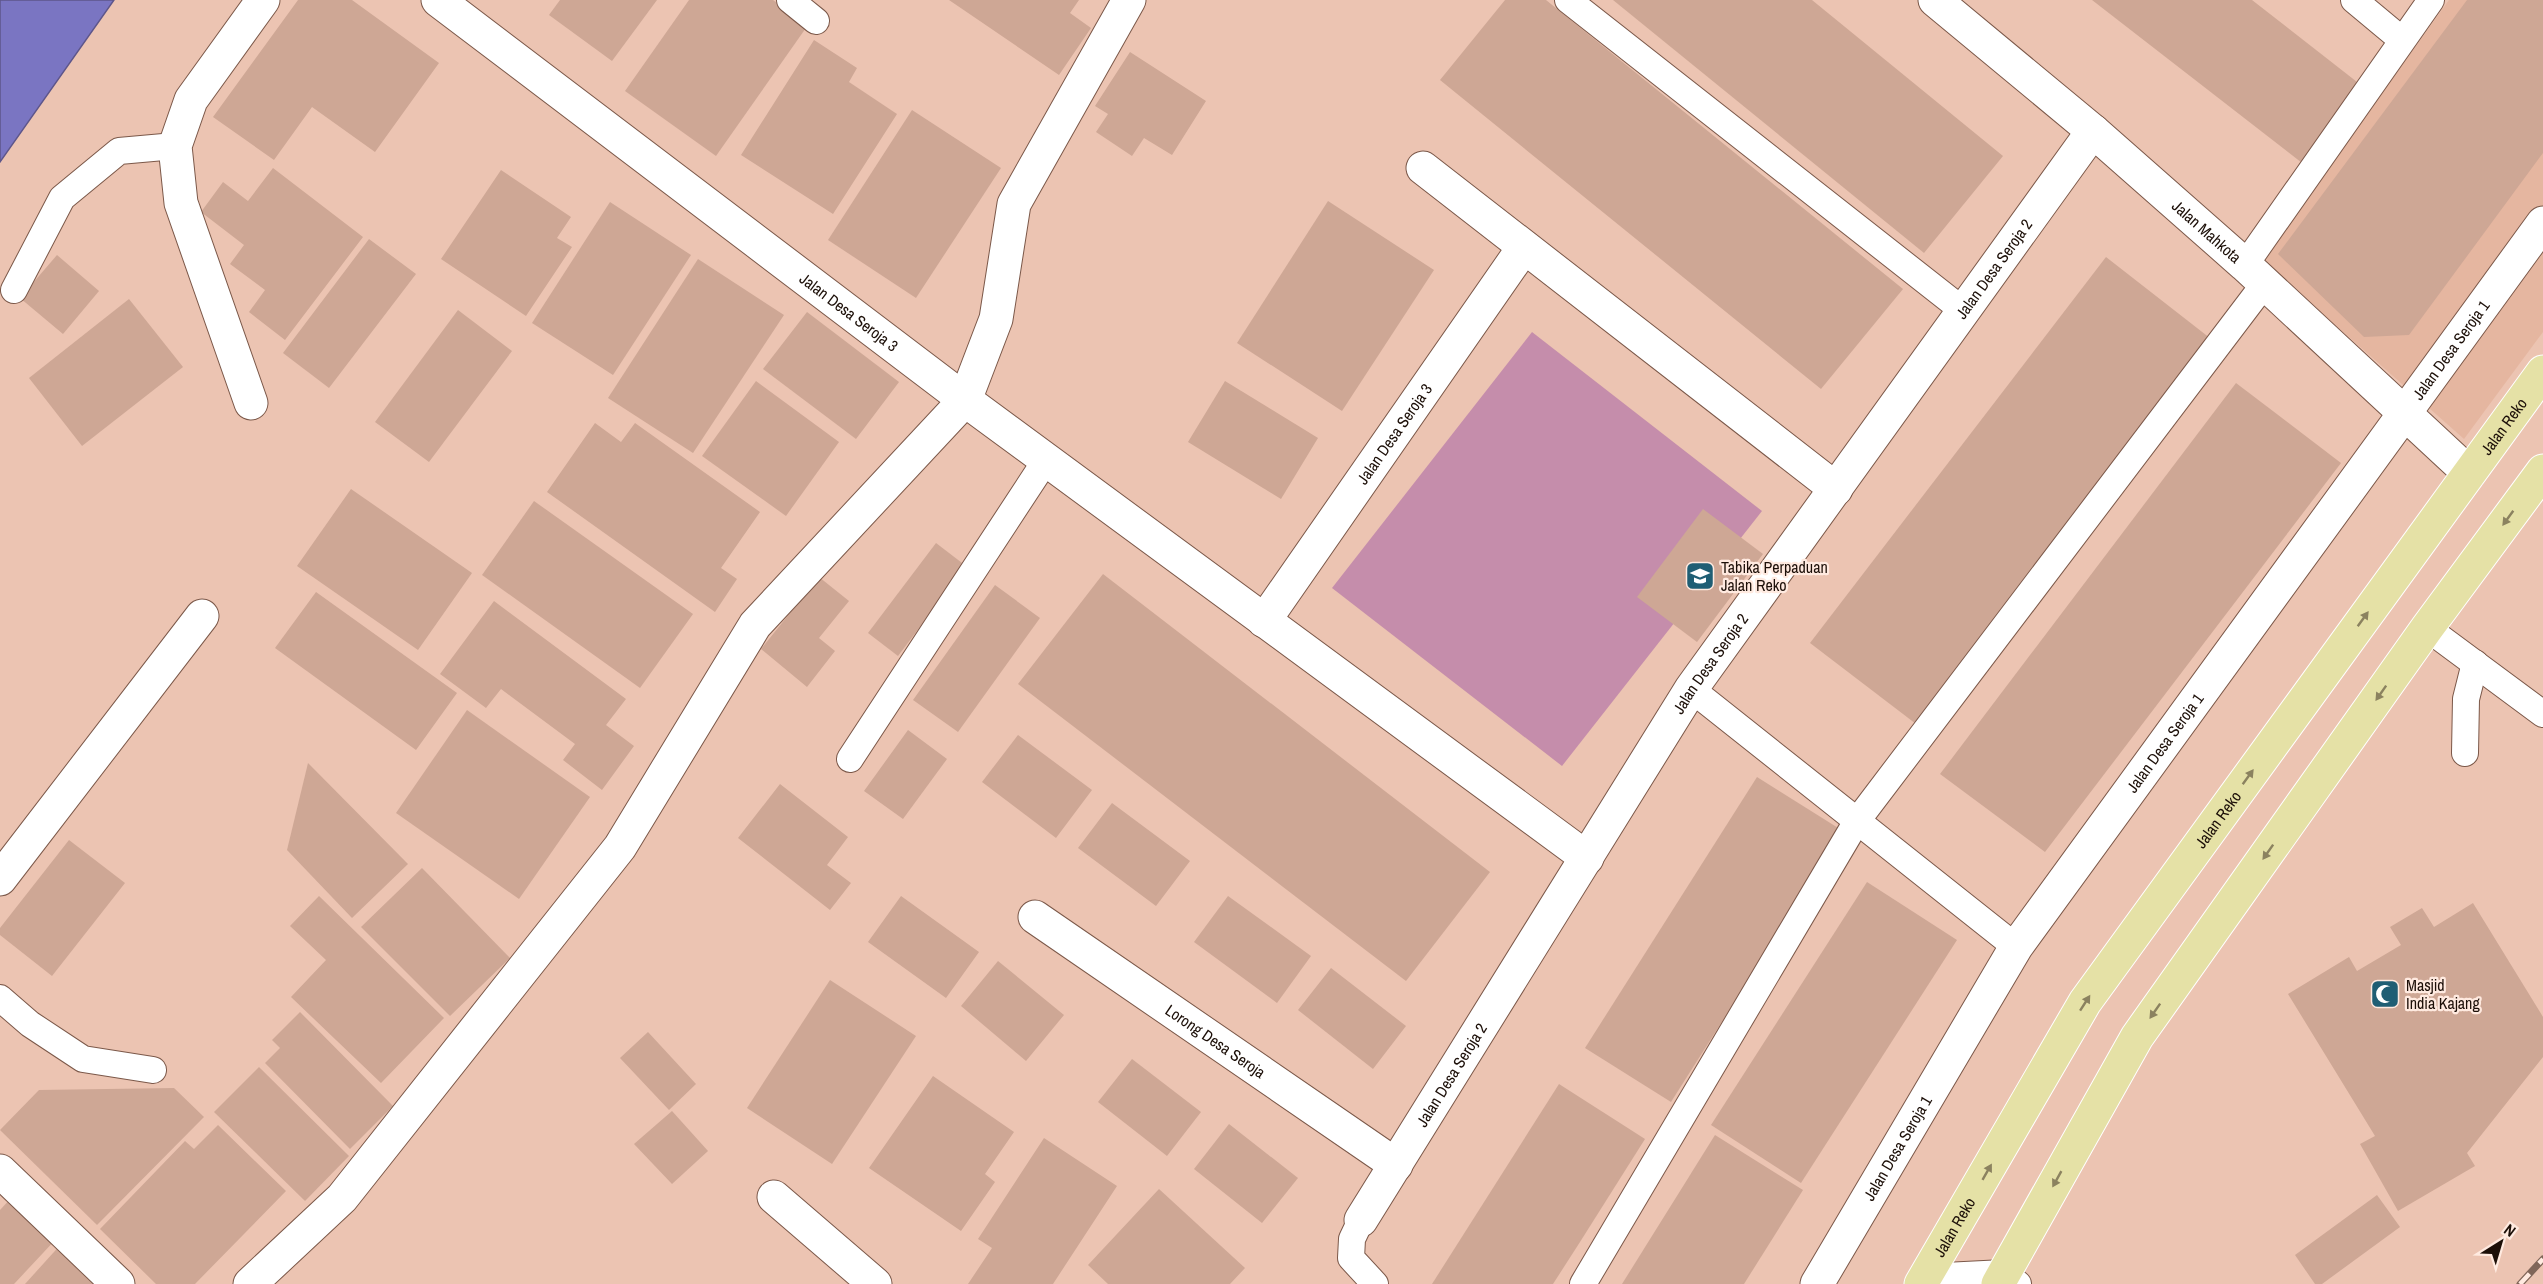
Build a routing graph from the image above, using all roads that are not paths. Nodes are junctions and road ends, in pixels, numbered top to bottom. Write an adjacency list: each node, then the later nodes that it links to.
1 (263, 0): 12 (street)
2 (438, 0): 20 (street, Jalan Desa Seroja 3)
3 (790, 0): 9 (lane)
4 (1129, 0): 20 (street)
5 (1568, 0): 18 (lane)
6 (1935, 0): 11 (street, Jalan Mahkota)
7 (2354, 0): 10 (lane)
8 (2431, 0): 10 (lane)
9 (816, 21)
10 (2402, 40): 16 (lane)
11 (2093, 131): 16 (street, Jalan Mahkota); 18 (street, Jalan Desa Seroja 2)
12 (175, 146): 17 (lane); 21 (street)
13 (1423, 168): 15 (street)
14 (2543, 223): 22 (street, Jalan Desa Seroja 1)
15 (1524, 247): 26 (street); 28 (street, Jalan Desa Seroja 3)
16 (2255, 274): 22 (street, Jalan Mahkota); 35 (lane)
17 (14, 290)
18 (1965, 312): 26 (street, Jalan Desa Seroja 2)
19 (2543, 372): 25 (main road, Jalan Reko)
20 (965, 400): 23 (street, Jalan Desa Seroja 3); 49 (street)
21 (251, 403)
22 (2405, 416): 25 (street, Jalan Mahkota); 39 (street, Jalan Desa Seroja 1)
23 (1046, 460): 28 (street, Jalan Desa Seroja 3); 34 (lane)
24 (2543, 471): 29 (main road, one-way to 29)
25 (2469, 473): 47 (main road, Jalan Reko, one-way to 25)
26 (1836, 489): 31 (street, Jalan Desa Seroja 2)
27 (201, 616): 37 (street)
28 (1264, 621): 36 (street, Jalan Desa Seroja 3)
29 (2427, 628): 30 (lane); 46 (main road, one-way to 46)
30 (2475, 663): 32 (lane); 33 (lane)
31 (1691, 689): 35 (lane); 36 (street, Jalan Desa Seroja 2)
32 (2543, 714)
33 (2465, 753)
34 (850, 759)
35 (1857, 821): 39 (lane); 52 (lane)
36 (1587, 858): 42 (street, Jalan Desa Seroja 2)
37 (0, 879)
38 (1035, 917): 42 (street, Lorong Desa Seroja)
39 (2016, 947): 53 (street, Jalan Desa Seroja 1)
40 (0, 998): 41 (lane)
41 (153, 1070)
42 (1396, 1165): 45 (street, Jalan Desa Seroja 2)
43 (0, 1171): 48 (street)
44 (774, 1197): 50 (street)
45 (1361, 1220): 51 (lane)
46 (2007, 1280): 47 (lane)
47 (1926, 1282)
48 (118, 1284)
49 (250, 1284)
50 (876, 1284)
51 (1375, 1284)
52 (1583, 1284)
53 (1817, 1284)

